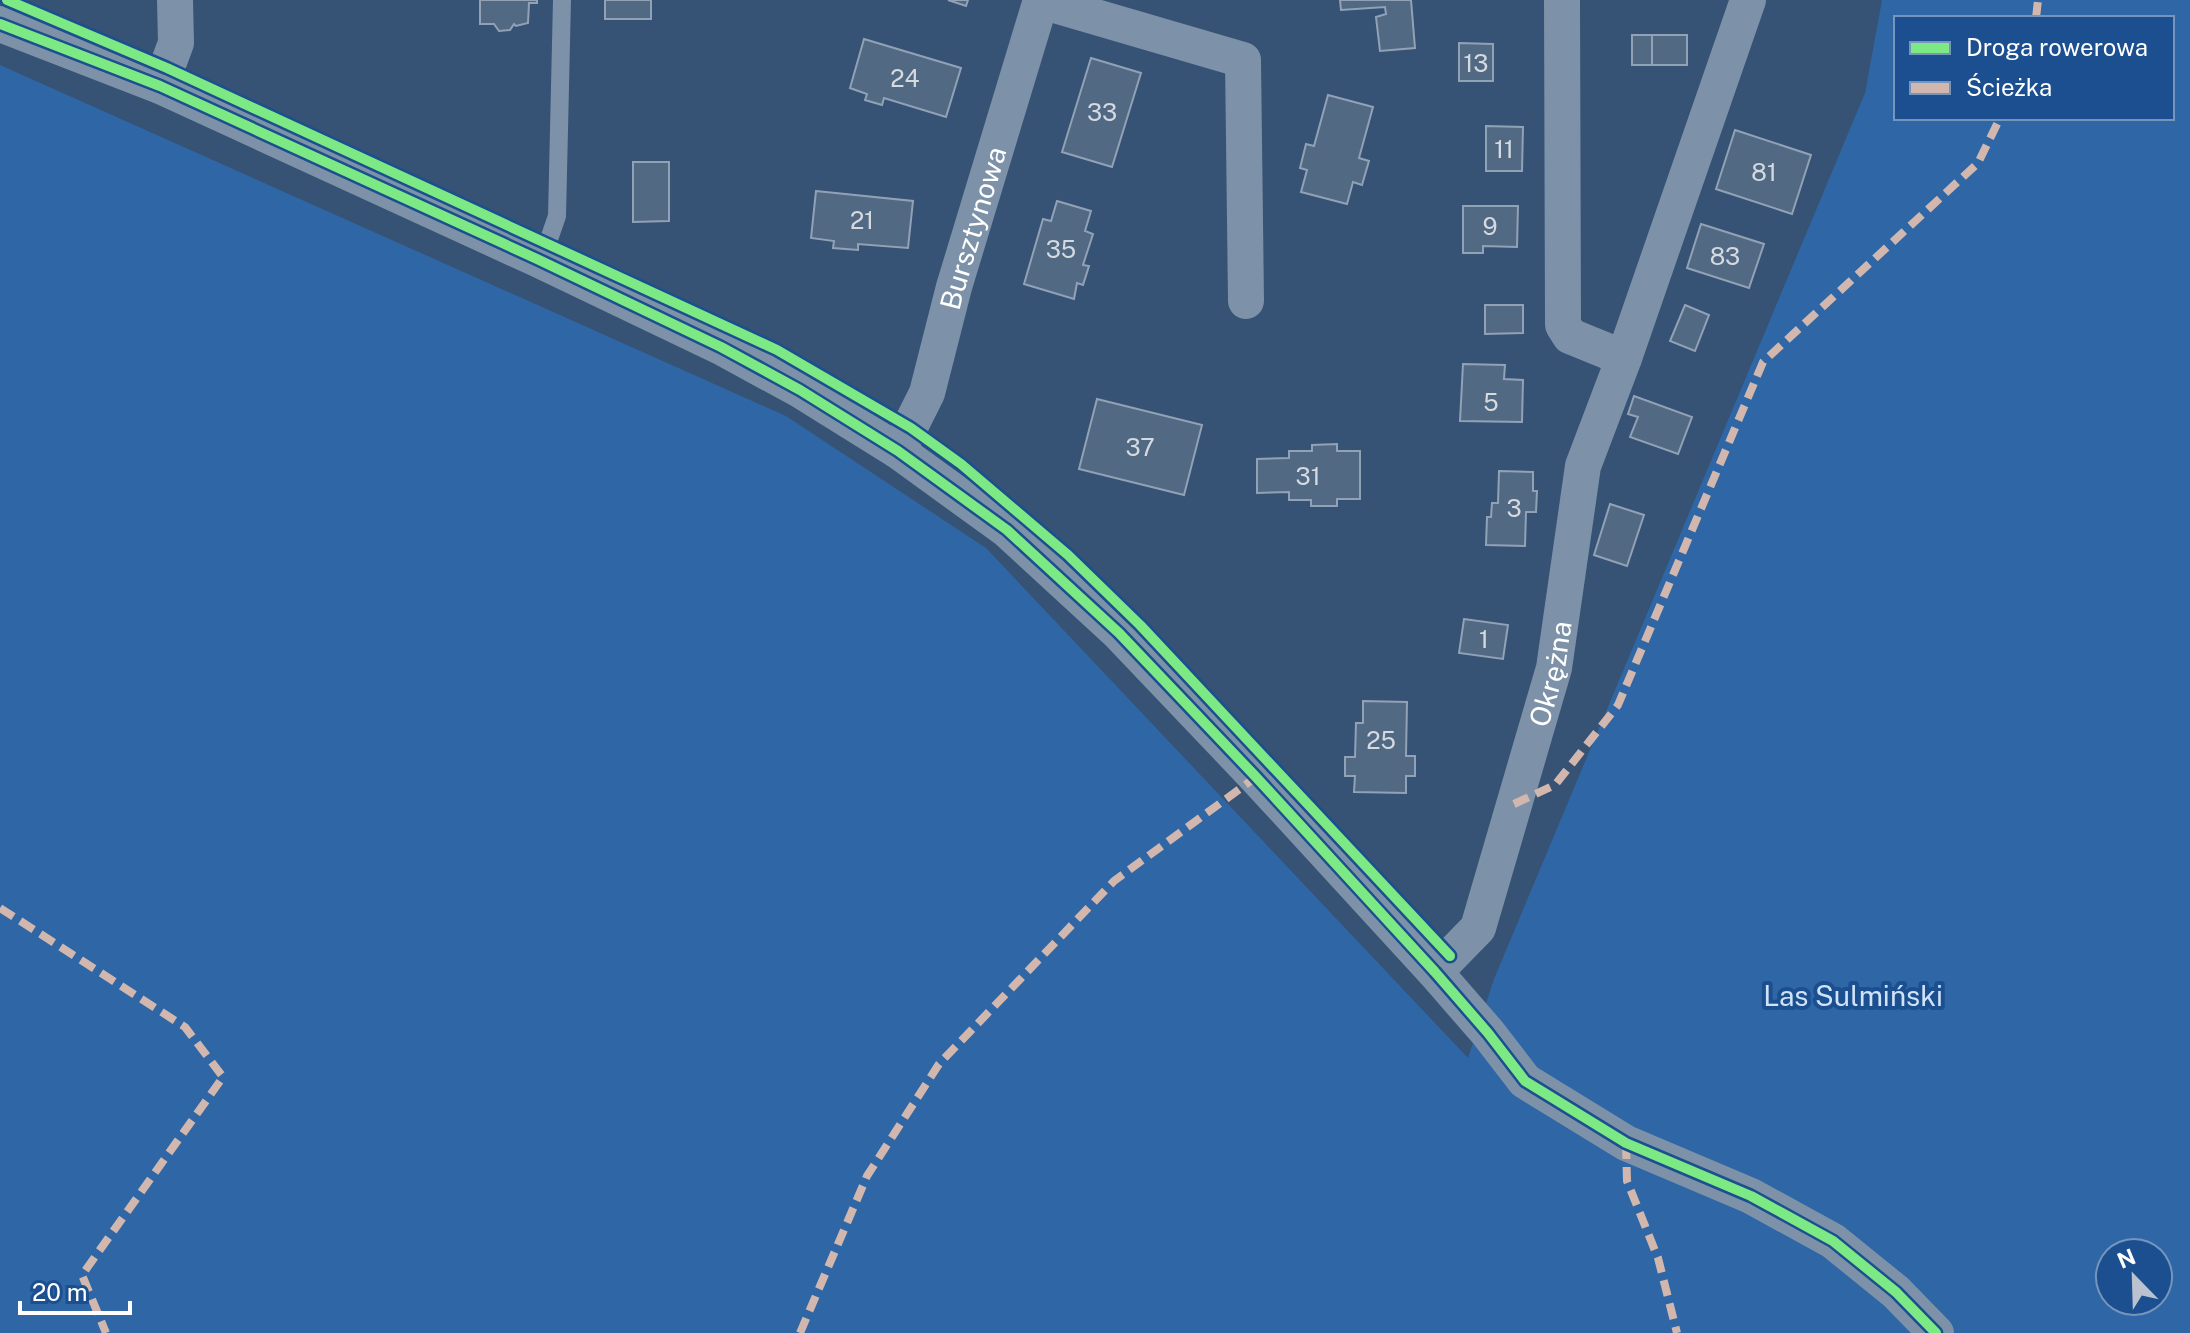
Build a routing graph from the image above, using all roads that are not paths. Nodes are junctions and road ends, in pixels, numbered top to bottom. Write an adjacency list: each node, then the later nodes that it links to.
1 (175, 0): 7 (street)
2 (562, 0): 8 (lane)
3 (1041, 0): 9 (street, Bursztynowa); 11 (street, Bursztynowa)
4 (1562, 0): 10 (street)
5 (1748, 0): 10 (street, Okrężna)
6 (0, 24): 7 (street)
7 (160, 86): 8 (street)
8 (537, 259): 11 (street)
9 (1246, 301)
10 (1624, 358): 12 (street, Okrężna)
11 (898, 451): 12 (street)
12 (1435, 972): 13 (street)
13 (1936, 1333)

